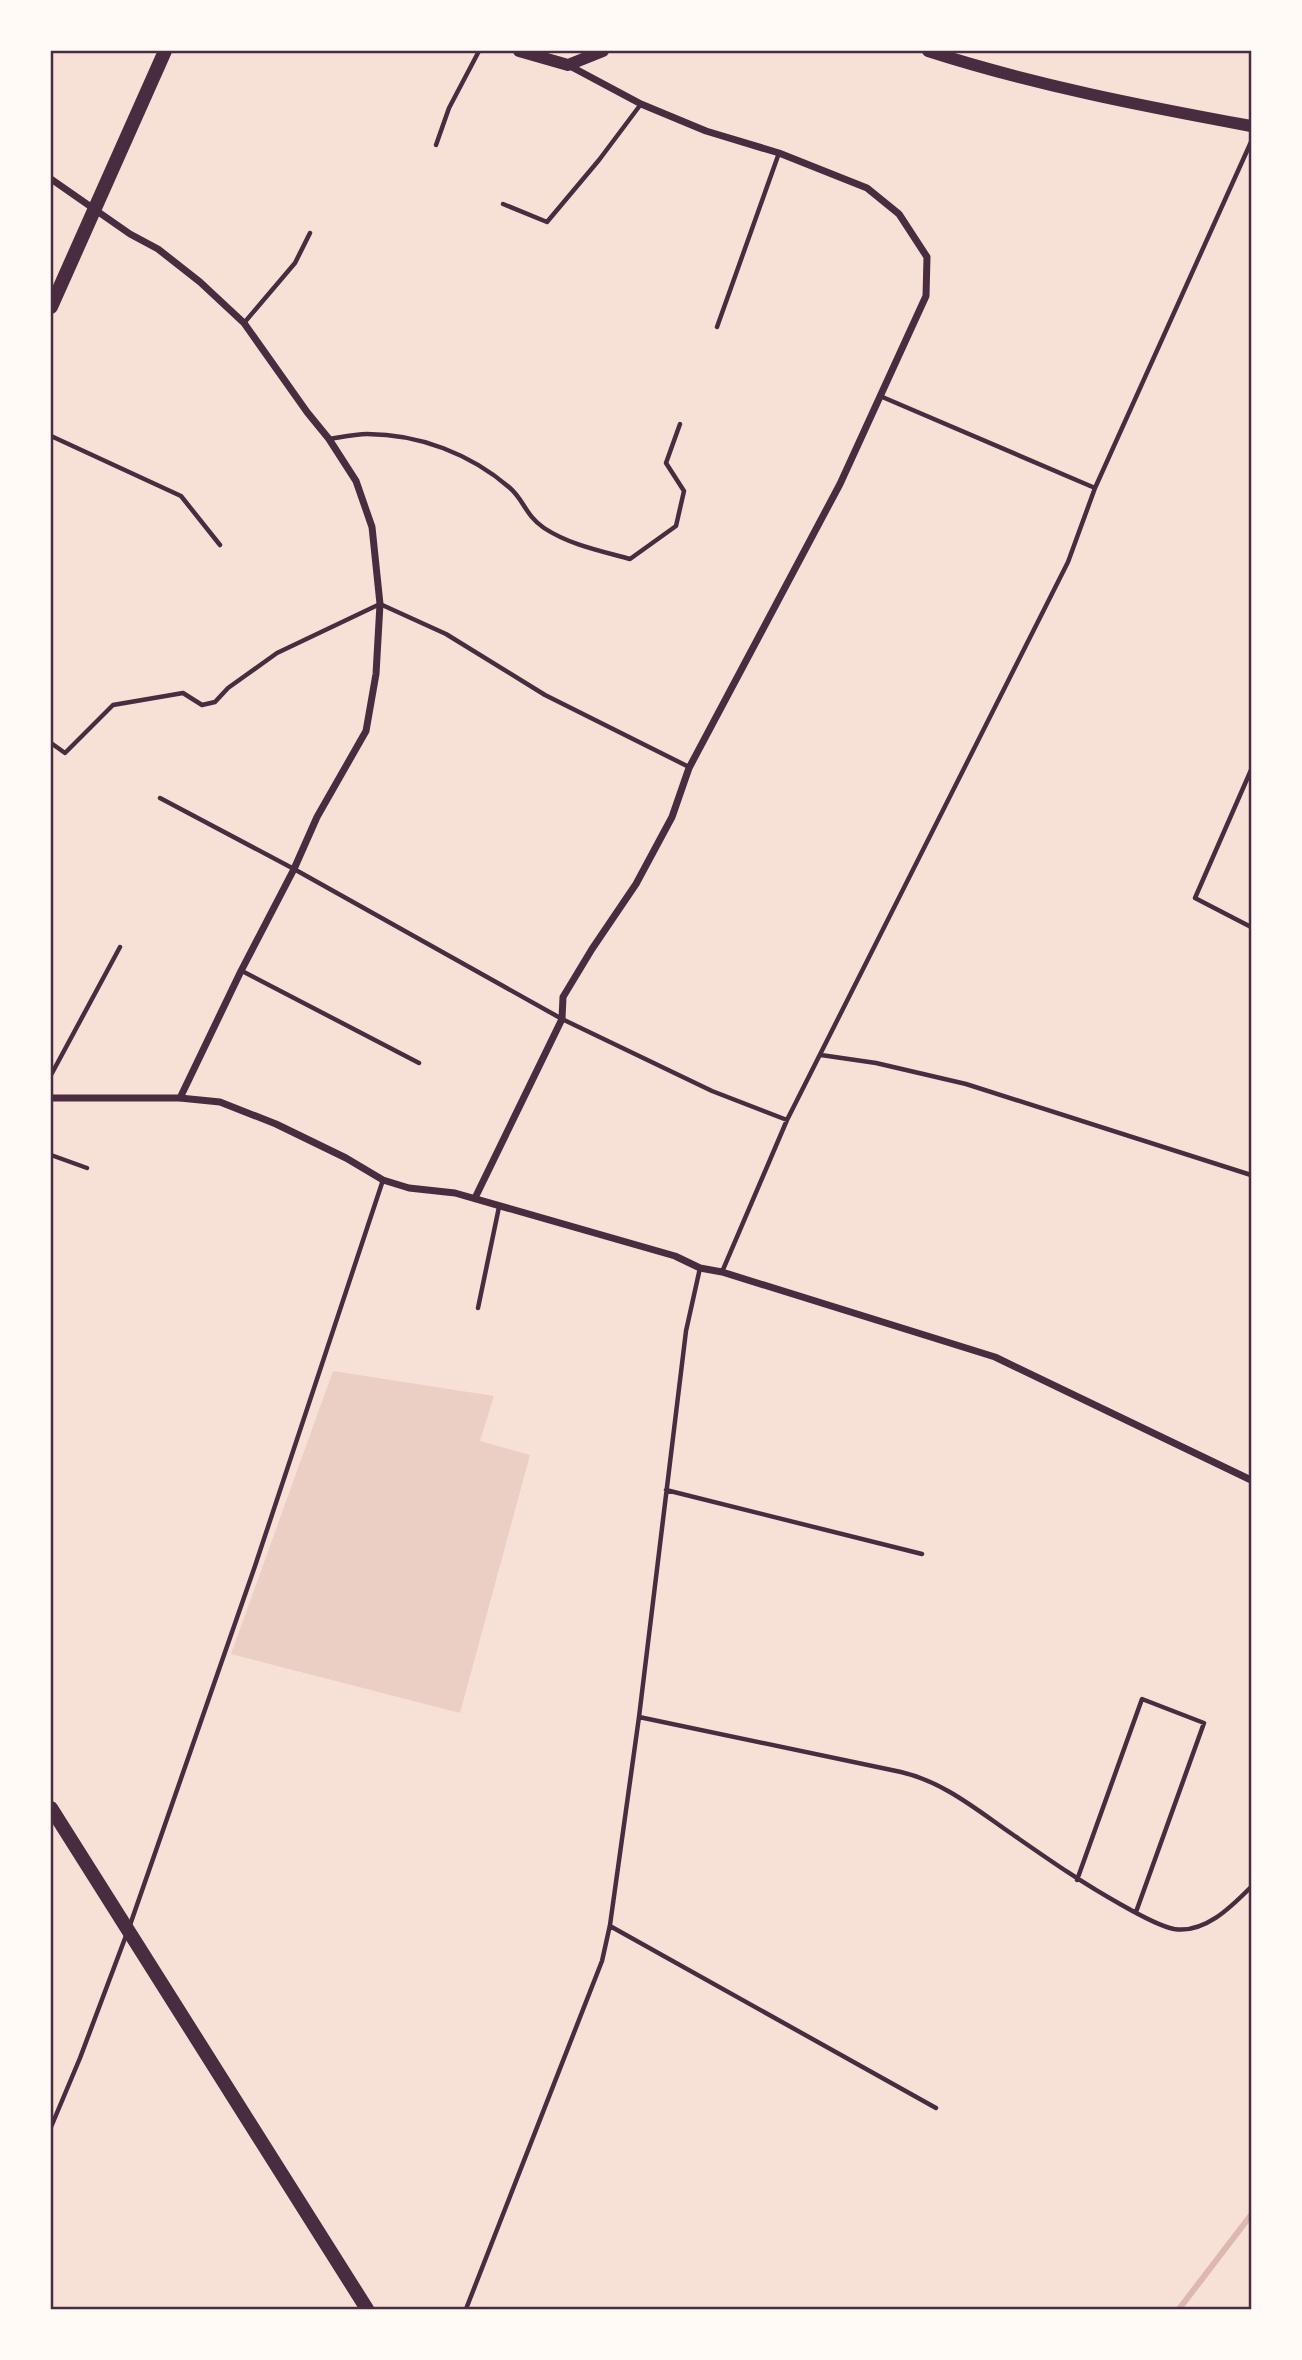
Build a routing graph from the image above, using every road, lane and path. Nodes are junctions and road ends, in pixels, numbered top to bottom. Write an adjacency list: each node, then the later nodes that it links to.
1 (165, 51): 14 (main road)
2 (479, 51): 10 (lane)
3 (519, 51): 6 (street)
4 (603, 51): 6 (street)
5 (928, 51): 8 (street)
6 (568, 65): 7 (street)
7 (641, 104): 11 (street); 13 (lane)
8 (1251, 126)
9 (1251, 142): 23 (lane)
10 (436, 145)
11 (779, 153): 18 (lane); 19 (street)
12 (51, 179): 14 (street)
13 (503, 204)
14 (94, 209): 16 (main road); 17 (street)
15 (310, 233): 17 (lane)
16 (51, 307)
17 (244, 323): 22 (street)
18 (716, 327)
19 (880, 397): 23 (lane); 27 (street)
20 (680, 424): 22 (lane)
21 (51, 436): 24 (lane)
22 (329, 439): 25 (street)
23 (1095, 488): 35 (lane)
24 (220, 545)
25 (380, 604): 26 (lane); 27 (lane); 30 (street)
26 (51, 743)
27 (690, 768): 34 (street)
28 (1251, 770): 31 (lane)
29 (160, 798): 30 (lane)
30 (294, 869): 33 (street); 34 (lane)
31 (1251, 927)
32 (120, 947): 37 (lane)
33 (241, 971): 36 (lane); 39 (street)
34 (562, 1019): 40 (lane); 45 (street)
35 (821, 1055): 40 (lane); 43 (lane)
36 (419, 1063)
37 (51, 1075)
38 (51, 1098): 39 (street)
39 (180, 1098): 44 (street)
40 (787, 1120): 48 (lane)
41 (51, 1155): 42 (lane)
42 (87, 1168)
43 (1251, 1175)
44 (383, 1180): 45 (street); 59 (lane)
45 (475, 1198): 46 (street)
46 (499, 1206): 47 (street); 49 (lane)
47 (700, 1268): 48 (street); 51 (lane)
48 (722, 1272): 50 (street)
49 (478, 1308)
50 (1251, 1480)
51 (666, 1490): 52 (lane); 53 (lane)
52 (922, 1554)
53 (639, 1717): 55 (lane); 58 (lane)
54 (51, 1808): 59 (main road)
55 (1077, 1880): 57 (lane); 57 (lane)
56 (1251, 1887): 57 (lane)
57 (1136, 1912)
58 (610, 1925): 60 (lane); 63 (lane)
59 (128, 1930): 61 (lane); 62 (main road)
60 (936, 2108)
61 (51, 2127)
62 (368, 2309)
63 (466, 2309)

